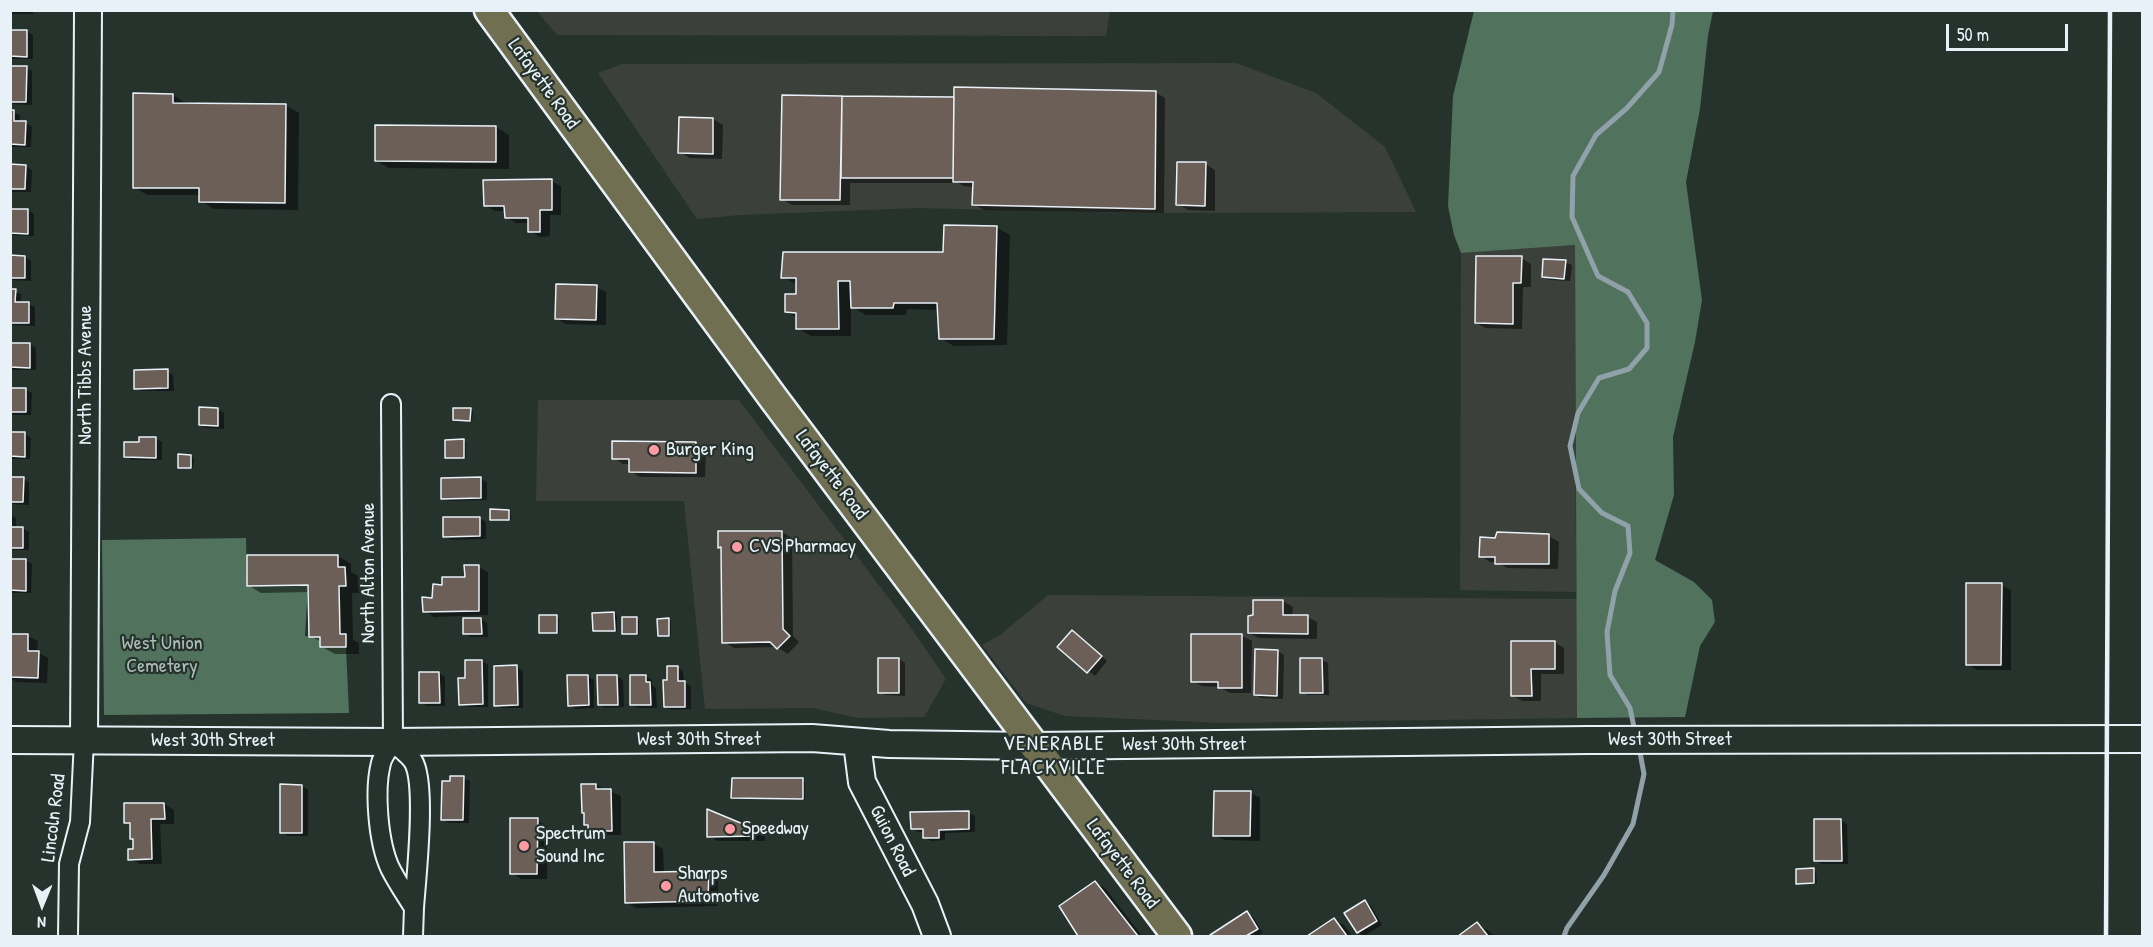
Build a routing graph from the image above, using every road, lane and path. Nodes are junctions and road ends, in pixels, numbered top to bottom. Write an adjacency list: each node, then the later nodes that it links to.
1 (88, 10): 6 (main road, North Tibbs Avenue)
2 (489, 10): 9 (main road, Lafayette Road)
3 (391, 404): 7 (street, North Alton Avenue)
4 (2142, 739): 9 (main road, West 30th Street)
5 (10, 740): 6 (main road, West 30th Street)
6 (84, 740): 7 (main road, West 30th Street); 11 (street, Lincoln Road)
7 (393, 742): 8 (main road, West 30th Street); 10 (street); 10 (street, North Alton Avenue)
8 (857, 743): 9 (main road, West 30th Street); 13 (main road, Guion Road)
9 (1034, 746): 14 (main road, Lafayette Road)
10 (414, 908): 12 (street)
11 (68, 936)
12 (413, 936)
13 (937, 936)
14 (1177, 936)

